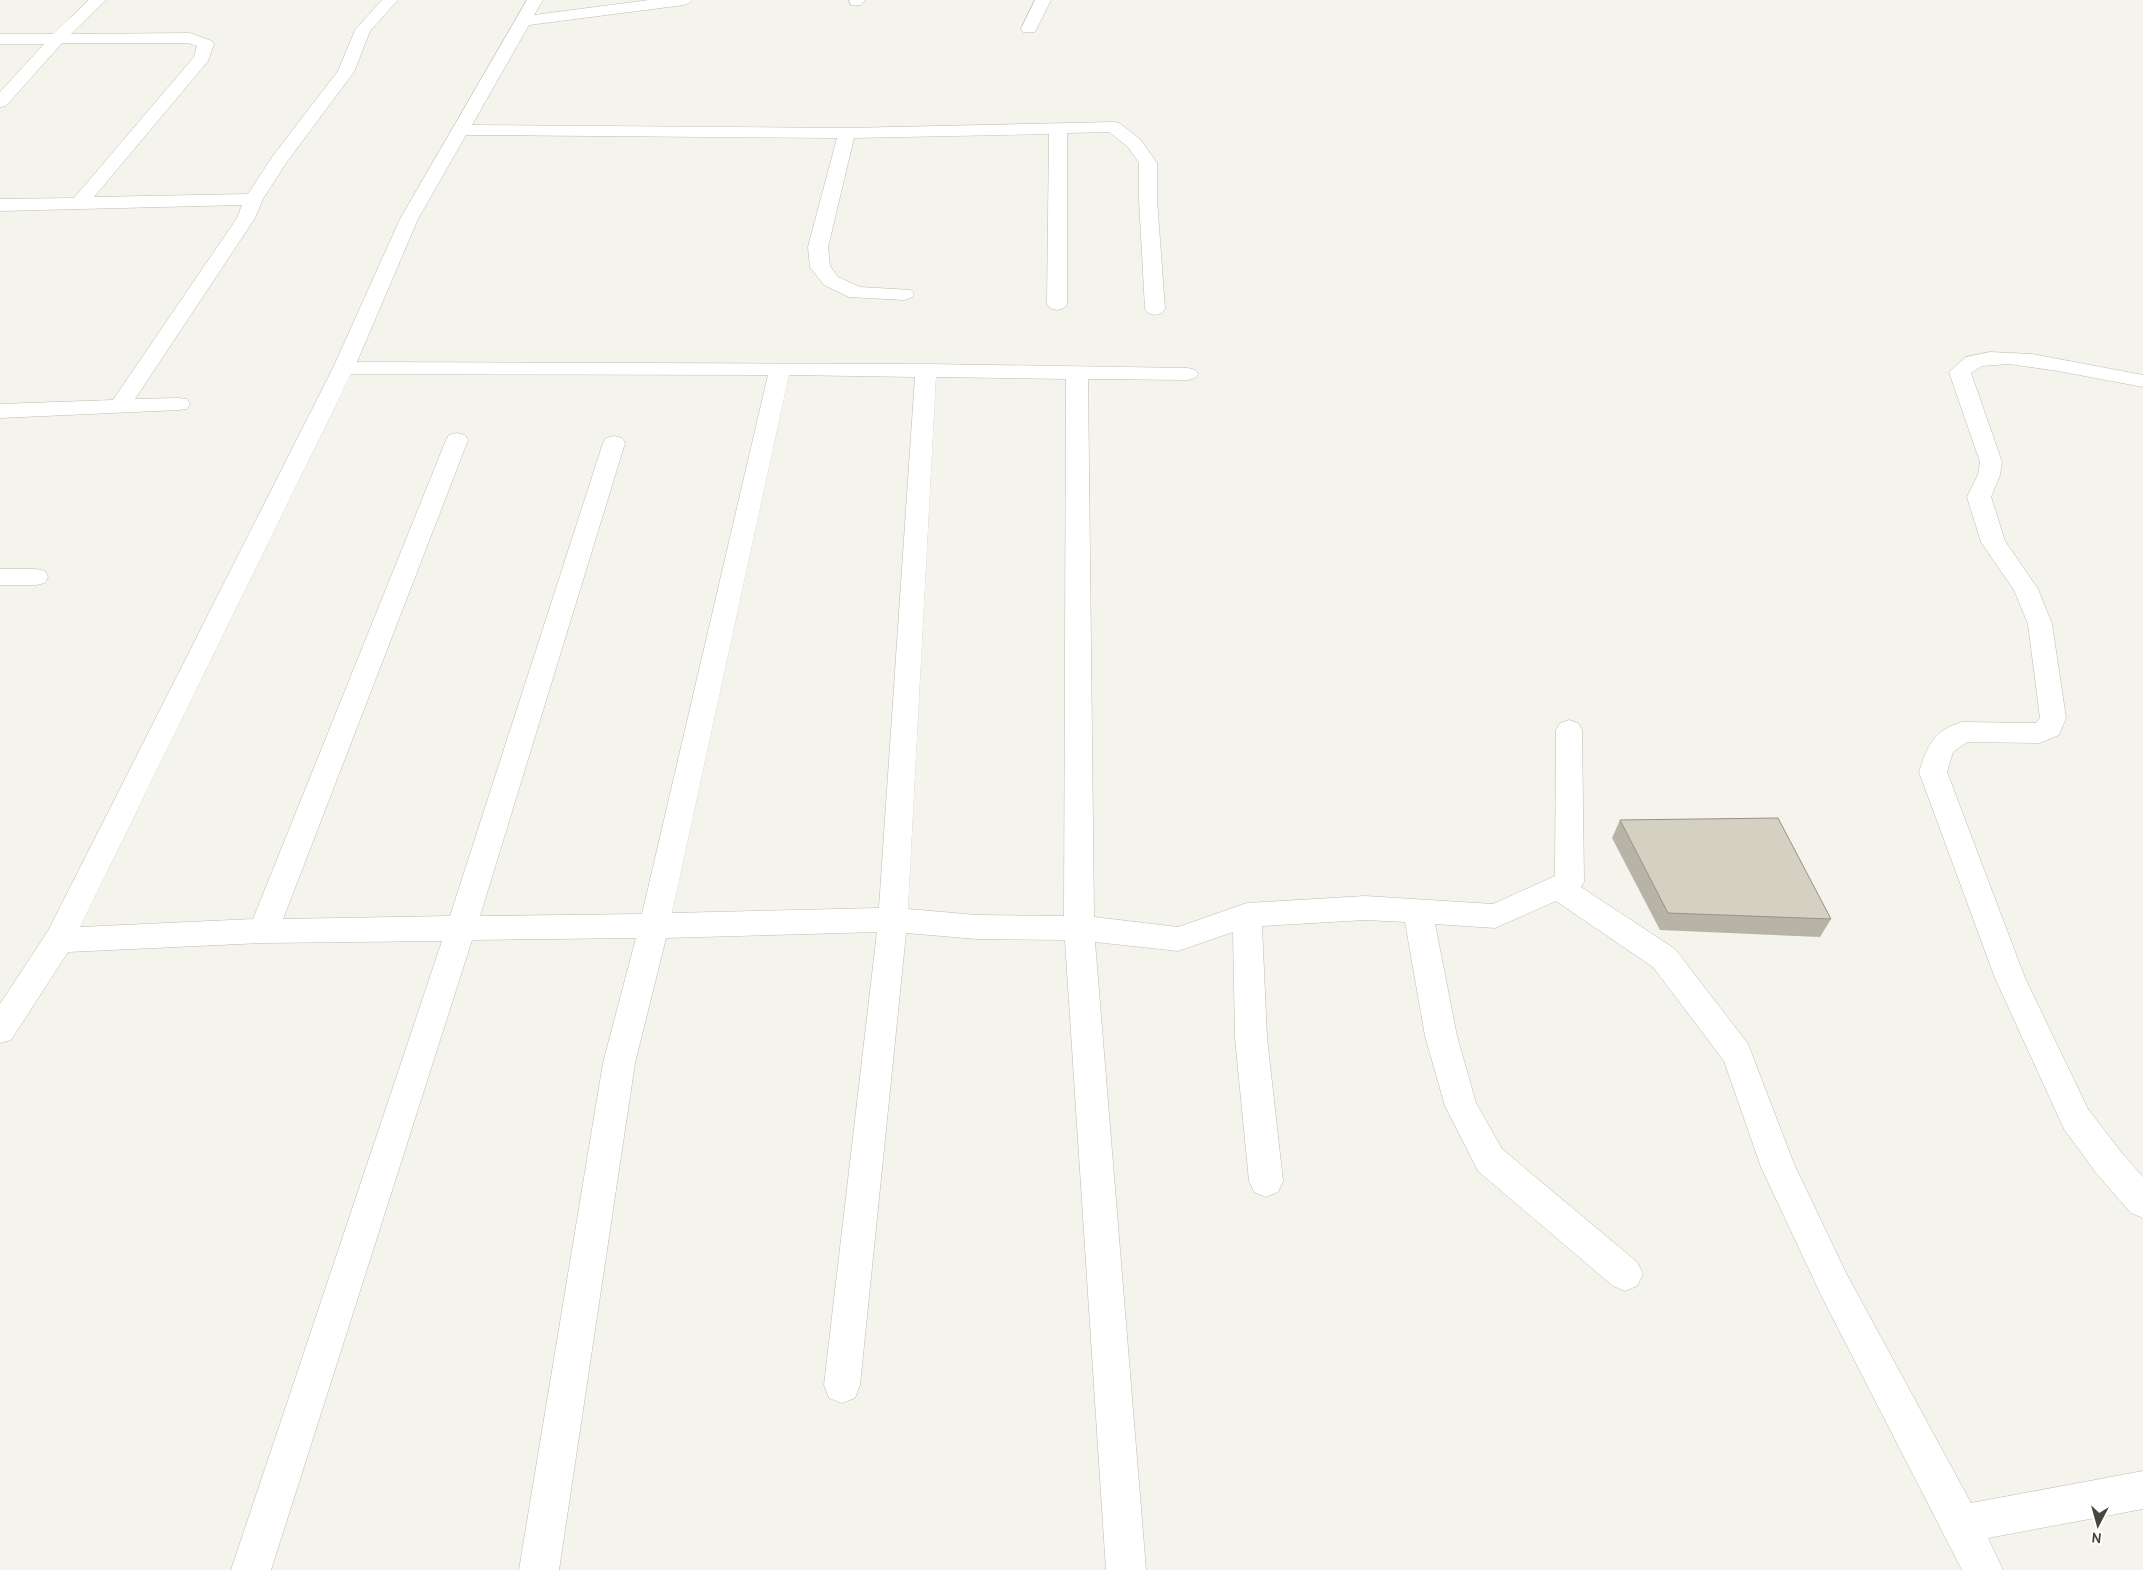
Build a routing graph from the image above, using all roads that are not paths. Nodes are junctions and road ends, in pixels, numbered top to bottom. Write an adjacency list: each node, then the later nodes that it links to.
1 (98, 0): 9 (street)
2 (390, 0): 14 (street)
3 (535, 0): 6 (street)
4 (684, 0): 6 (street)
5 (1043, 0): 7 (street)
6 (522, 21): 12 (street)
7 (1029, 30)
8 (0, 39): 9 (street)
9 (57, 40): 10 (street); 15 (street)
10 (0, 102)
11 (1058, 129): 13 (street); 18 (street); 19 (street)
12 (459, 130): 13 (street); 20 (street)
13 (847, 133): 17 (street)
14 (254, 199): 15 (street); 27 (street)
15 (79, 204): 16 (street)
16 (0, 205)
17 (904, 294)
18 (1057, 304)
19 (1155, 310)
20 (344, 368): 21 (street); 42 (street)
21 (780, 369): 22 (street); 38 (street)
22 (926, 370): 23 (street); 37 (street)
23 (1077, 372): 24 (street); 39 (street)
24 (1188, 374)
25 (2143, 381): 45 (street)
26 (179, 404): 27 (street)
27 (120, 405): 28 (street)
28 (0, 411)
29 (458, 440): 41 (street)
30 (614, 443): 40 (street)
31 (0, 577): 32 (street)
32 (36, 577)
33 (1569, 730): 34 (street)
34 (1559, 888): 35 (street); 49 (street)
35 (1418, 911): 36 (street); 46 (street)
36 (1247, 915): 39 (street); 44 (street)
37 (893, 920): 38 (street); 39 (street); 47 (street)
38 (654, 926): 40 (street); 51 (street)
39 (1079, 928): 52 (street)
40 (461, 929): 41 (street); 50 (street)
41 (263, 931): 42 (street)
42 (59, 940): 43 (street)
43 (0, 1030)
44 (1266, 1181)
45 (2143, 1202)
46 (1624, 1274)
47 (842, 1385)
48 (2143, 1490): 49 (street)
49 (1961, 1524): 53 (street)
50 (251, 1570)
51 (539, 1570)
52 (1126, 1570)
53 (1983, 1570)

